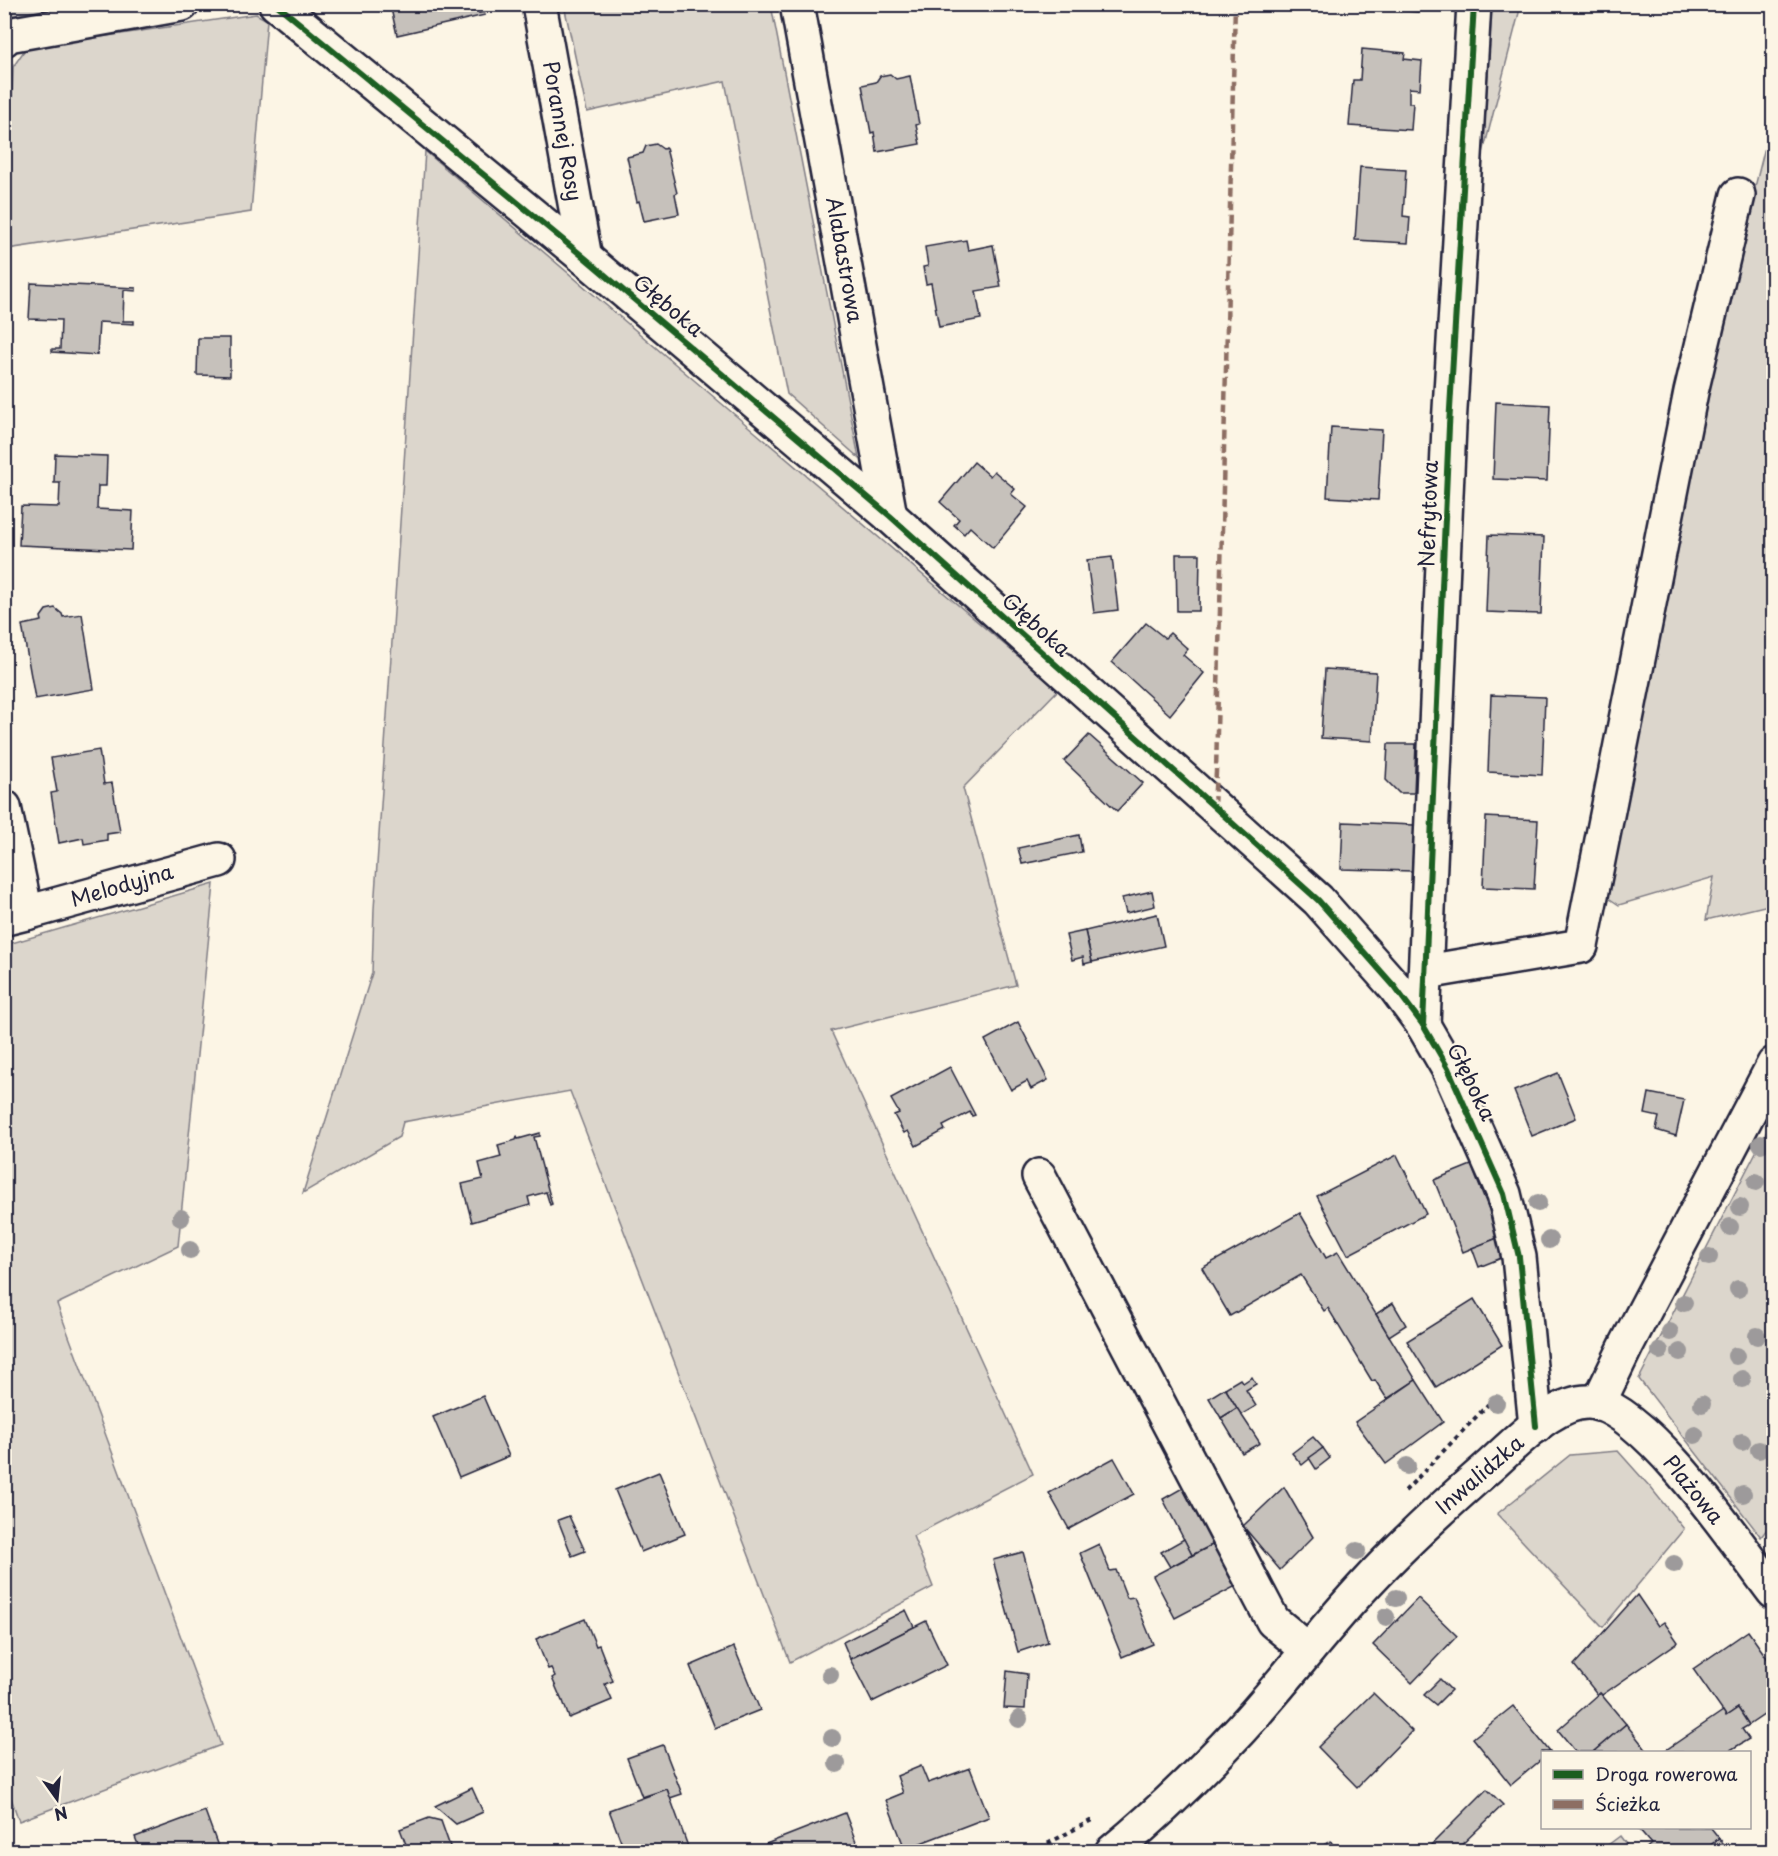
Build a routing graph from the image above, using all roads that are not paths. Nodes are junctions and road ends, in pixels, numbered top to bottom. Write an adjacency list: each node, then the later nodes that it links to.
1 (182, 4): 6 (street)
2 (276, 4): 8 (street, Głęboka)
3 (539, 4): 8 (street, Porannej Rosy)
4 (797, 4): 9 (street, Alabastrowa)
5 (1474, 4): 13 (street, Nefrytowa)
6 (4, 39)
7 (1738, 195): 13 (street)
8 (585, 258): 9 (street, Głęboka)
9 (890, 516): 14 (street, Głęboka)
10 (4, 807): 12 (street, Melodyjna)
11 (219, 860): 12 (street, Melodyjna)
12 (15, 916)
13 (1425, 972): 14 (street, Nefrytowa)
14 (1423, 1025): 18 (street, Głęboka)
15 (1773, 1064): 17 (street)
16 (1039, 1176): 20 (street)
17 (1599, 1404): 18 (street, Inwalidzka); 19 (street, Plażowa)
18 (1536, 1426): 20 (street, Inwalidzka)
19 (1773, 1592)
20 (1308, 1650): 21 (street, Inwalidzka)
21 (1112, 1851)

